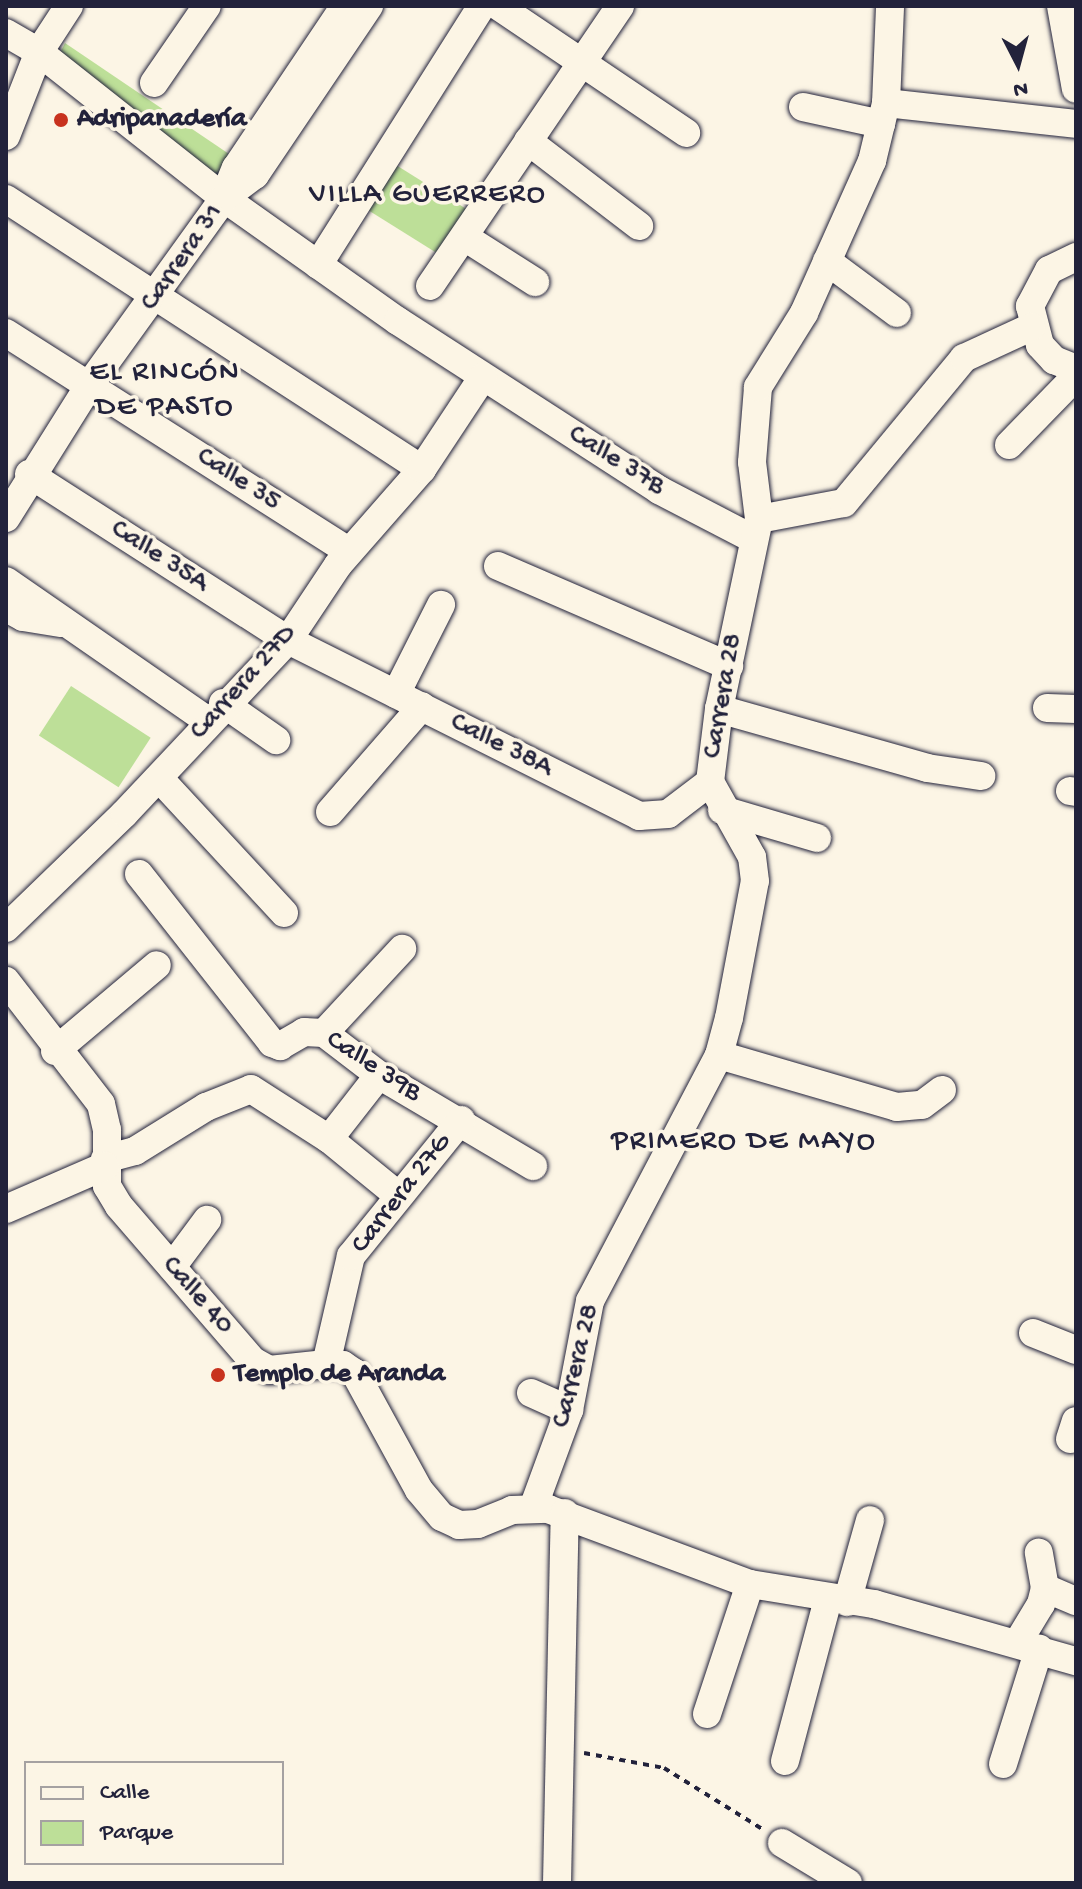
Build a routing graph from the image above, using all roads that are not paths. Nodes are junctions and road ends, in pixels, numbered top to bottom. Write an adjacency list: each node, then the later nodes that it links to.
1 (69, 6): 10 (street)
2 (207, 6): 12 (street)
3 (345, 6): 20 (street)
4 (369, 6): 20 (street, Carrera 31)
5 (482, 6): 26 (street)
6 (498, 6): 11 (street)
7 (620, 6): 11 (street)
8 (890, 6): 15 (street, Carrera 28)
9 (1061, 6): 13 (street)
10 (19, 45): 18 (street); 20 (street, Calle 37B)
11 (584, 63): 17 (street); 19 (street)
12 (154, 83)
13 (1076, 89)
14 (803, 107): 15 (street)
15 (884, 114): 16 (street); 25 (street, Carrera 28)
16 (1076, 124)
17 (686, 133)
18 (6, 136)
19 (528, 141): 22 (street); 23 (street)
20 (224, 198): 26 (street, Calle 37B); 29 (street, Carrera 31)
21 (6, 199): 29 (street)
22 (639, 226)
23 (466, 238): 27 (street); 28 (street)
24 (1076, 257): 31 (street)
25 (827, 261): 30 (street); 41 (street, Carrera 28)
26 (318, 265): 35 (street, Calle 37B)
27 (535, 282)
28 (430, 286)
29 (158, 294): 36 (street, Carrera 31); 38 (street)
30 (897, 313)
31 (1031, 327): 33 (street); 41 (street)
32 (6, 333): 36 (street, Calle 35)
33 (1076, 369)
34 (1076, 376): 37 (street)
35 (483, 377): 38 (street, Carrera 27D); 41 (street, Calle 37B)
36 (90, 384): 39 (street, Carrera 31); 42 (street, Calle 35)
37 (1009, 445)
38 (422, 469): 42 (street, Carrera 27D)
39 (29, 474): 40 (street, Carrera 31); 48 (street, Calle 35A)
40 (6, 518)
41 (756, 529): 49 (street, Carrera 28)
42 (348, 551): 48 (street, Carrera 27D)
43 (498, 566): 49 (street)
44 (6, 581): 47 (street)
45 (441, 605): 50 (street)
46 (6, 608): 47 (street)
47 (67, 623): 54 (street)
48 (288, 640): 50 (street, Calle 38A); 54 (street, Carrera 27D)
49 (729, 666): 52 (street, Carrera 28)
50 (409, 700): 58 (street, Calle 38A); 60 (street)
51 (1047, 708): 53 (street)
52 (719, 709): 56 (street); 58 (street, Carrera 28)
53 (1076, 709)
54 (215, 712): 55 (street); 57 (street, Carrera 27D)
55 (276, 740)
56 (981, 776)
57 (159, 778): 63 (street); 64 (street, Carrera 27D)
58 (710, 782): 59 (street, Carrera 28)
59 (722, 810): 61 (street); 70 (street, Carrera 28)
60 (330, 812)
61 (817, 838)
62 (139, 874): 68 (street, Calle 39B)
63 (284, 913)
64 (6, 928)
65 (402, 949): 68 (street)
66 (157, 965): 69 (street)
67 (6, 981): 69 (street, Calle 40)
68 (324, 1033): 71 (street, Calle 39B)
69 (55, 1051): 75 (street, Calle 40)
70 (719, 1055): 72 (street); 85 (street, Carrera 28)
71 (379, 1075): 73 (street, Calle 39B); 74 (street)
72 (942, 1090)
73 (461, 1120): 76 (street, Calle 39B); 77 (street, Carrera 27G)
74 (329, 1139): 75 (street); 77 (street)
75 (105, 1163): 78 (street); 80 (street, Calle 40)
76 (533, 1166)
77 (399, 1196): 83 (street, Carrera 27G)
78 (6, 1209)
79 (207, 1220): 80 (street)
80 (172, 1267): 83 (street, Calle 40)
81 (1033, 1333): 82 (street)
82 (1076, 1350)
83 (326, 1364): 86 (street)
84 (531, 1393): 85 (street)
85 (569, 1410): 86 (street, Carrera 28)
86 (533, 1508): 87 (street)
87 (565, 1513): 90 (street); 100 (street)
88 (870, 1520): 92 (street)
89 (1039, 1553): 91 (street)
90 (750, 1584): 92 (street); 96 (street)
91 (1045, 1588): 93 (street); 94 (street)
92 (838, 1600): 94 (street); 97 (street)
93 (1076, 1601)
94 (1028, 1645): 95 (street); 98 (street)
95 (1076, 1661)
96 (707, 1714)
97 (785, 1761)
98 (1003, 1764)
99 (782, 1843): 101 (street)
100 (557, 1883)
101 (848, 1883)

